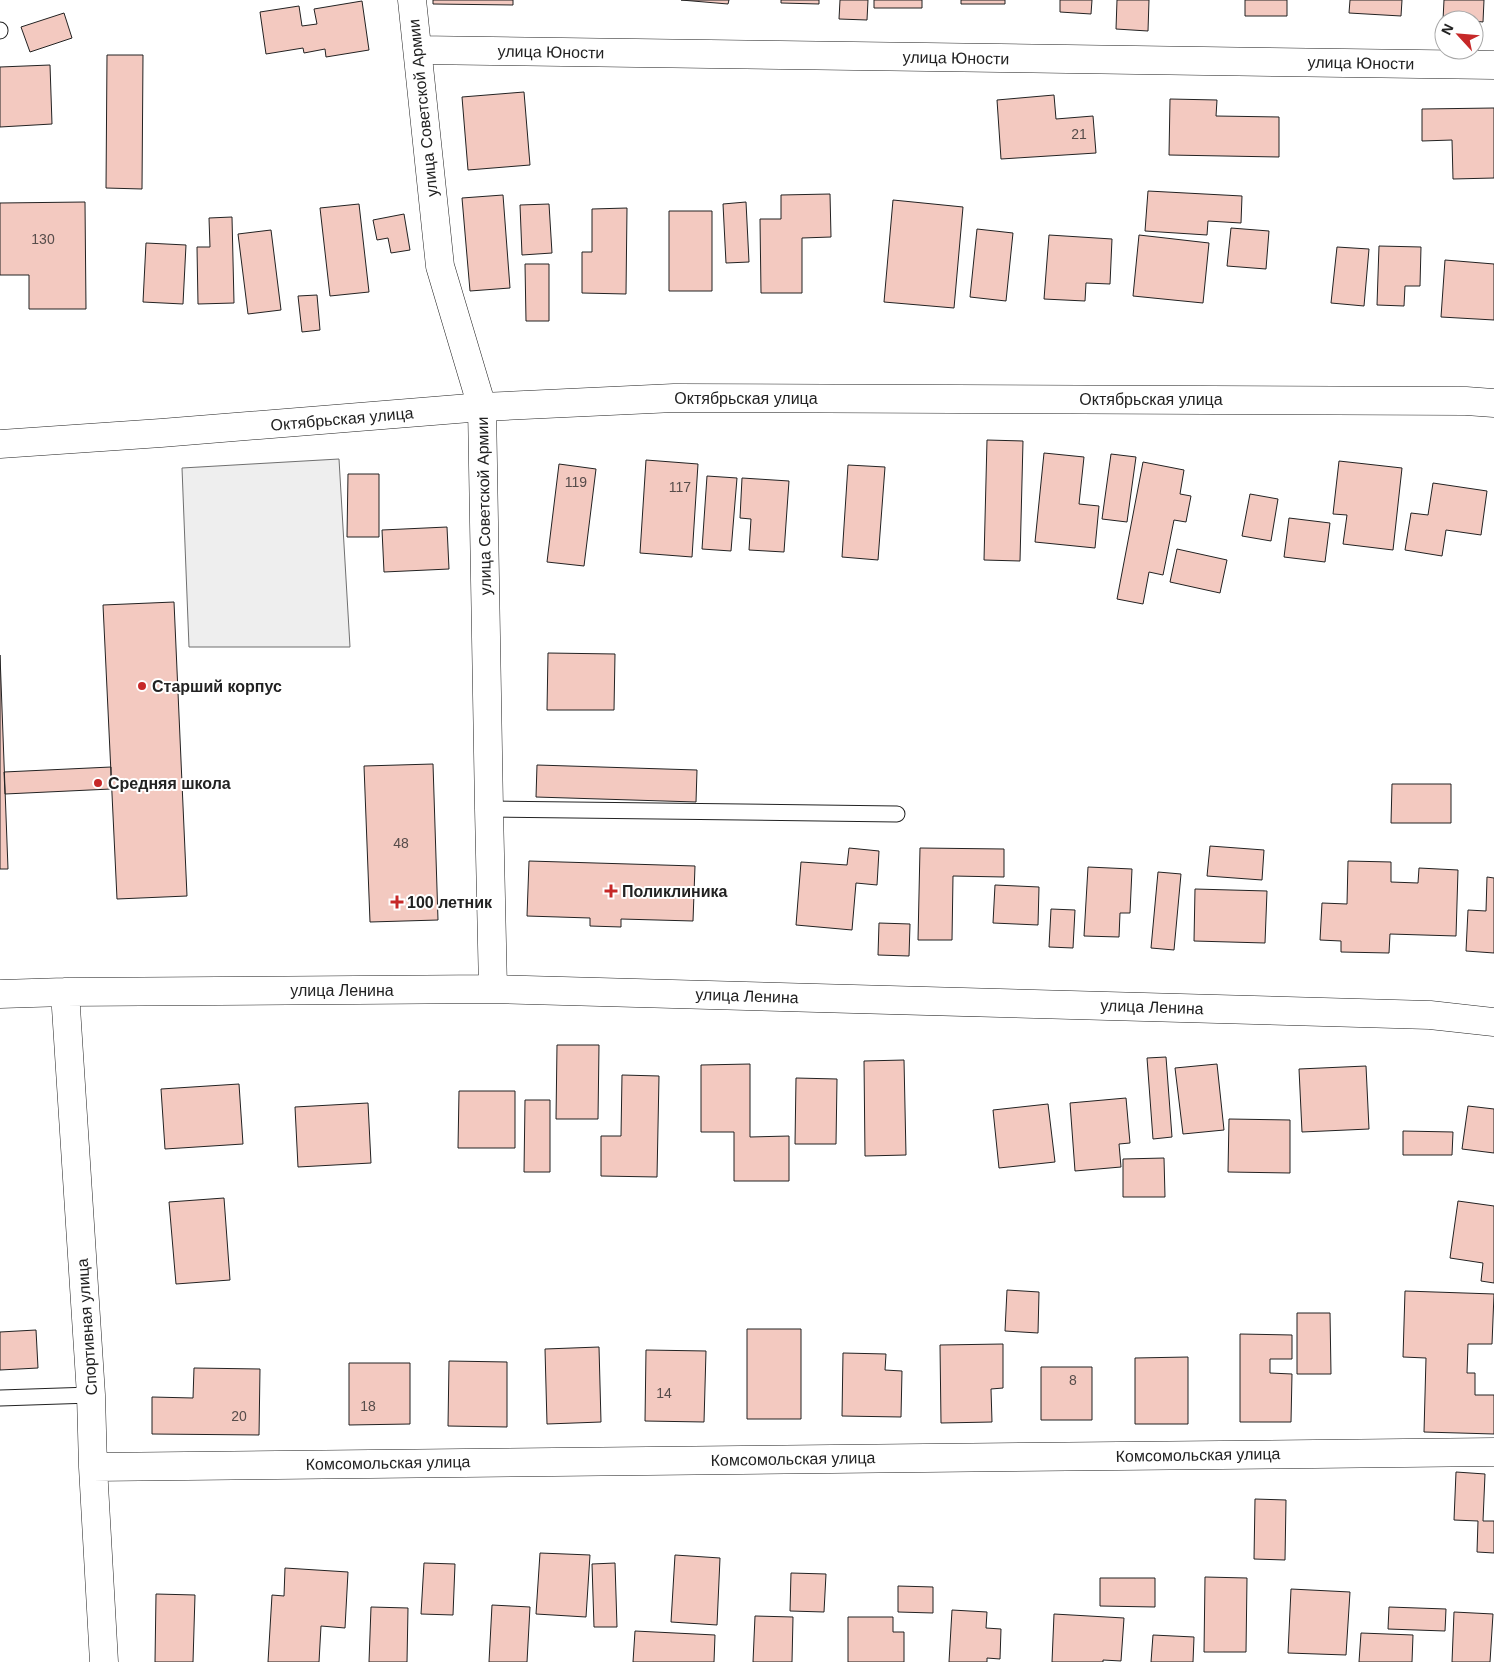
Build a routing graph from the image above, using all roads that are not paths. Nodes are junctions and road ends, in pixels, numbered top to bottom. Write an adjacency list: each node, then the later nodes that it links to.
1 (412, 0): 2 (street, улица Советской Армии)
2 (418, 50): 3 (street, улица Юности); 5 (street, улица Советской Армии)
3 (1494, 65)
4 (1494, 403): 5 (street, Октябрьская улица)
5 (482, 407): 6 (street, Октябрьская улица); 7 (street, улица Советской Армии)
6 (0, 444)
7 (489, 809): 8 (lane); 9 (street, улица Советской Армии)
8 (896, 814)
9 (493, 989): 10 (street, улица Ленина); 12 (street, улица Ленина)
10 (65, 992): 11 (street, улица Ленина); 13 (street, Спортивная улица)
11 (0, 994)
12 (1494, 1022)
13 (91, 1395): 14 (lane); 16 (street, Спортивная улица)
14 (0, 1398)
15 (1494, 1452): 16 (street, Комсомольская улица)
16 (93, 1467): 17 (street, Спортивная улица)
17 (104, 1662)

